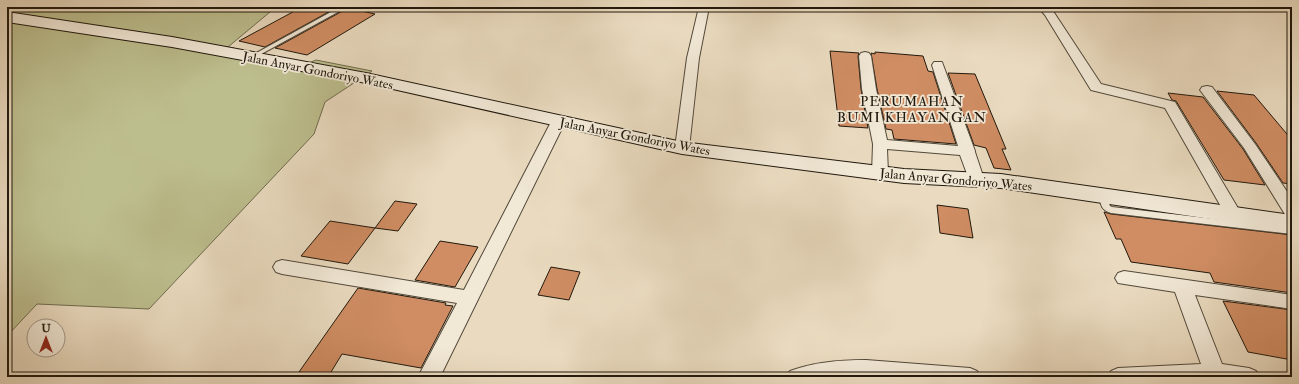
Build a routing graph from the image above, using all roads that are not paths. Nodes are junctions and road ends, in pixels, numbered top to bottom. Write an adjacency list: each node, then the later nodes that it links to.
1 (344, 7): 6 (lane)
2 (704, 7): 11 (street)
3 (1043, 7): 17 (street)
4 (7, 18): 6 (street, Jalan Anyar Gondoriyo Wates)
5 (866, 56): 10 (street)
6 (252, 57): 9 (street, Jalan Anyar Gondoriyo Wates)
7 (938, 65): 12 (street)
8 (1207, 90): 16 (street)
9 (558, 120): 11 (street, Jalan Anyar Gondoriyo Wates); 23 (street)
10 (880, 144): 12 (street); 13 (street)
11 (682, 148): 13 (street, Jalan Anyar Gondoriyo Wates)
12 (968, 151): 14 (street)
13 (880, 172): 14 (street, Jalan Anyar Gondoriyo Wates)
14 (976, 179): 15 (street, Jalan Anyar Gondoriyo Wates)
15 (1103, 196): 17 (street, Jalan Anyar Gondoriyo Wates); 19 (lane)
16 (1292, 212)
17 (1234, 215): 18 (street, Jalan Anyar Gondoriyo Wates)
18 (1292, 223)
19 (1292, 231)
20 (282, 267): 23 (street)
21 (1124, 278): 22 (street)
22 (1182, 286): 24 (street); 25 (street)
23 (468, 298): 27 (street)
24 (1292, 302)
25 (1215, 374): 30 (street); 31 (street)
26 (935, 375): 28 (street); 29 (street)
27 (429, 377)
28 (797, 377)
29 (970, 377)
30 (1118, 377)
31 (1250, 377)

